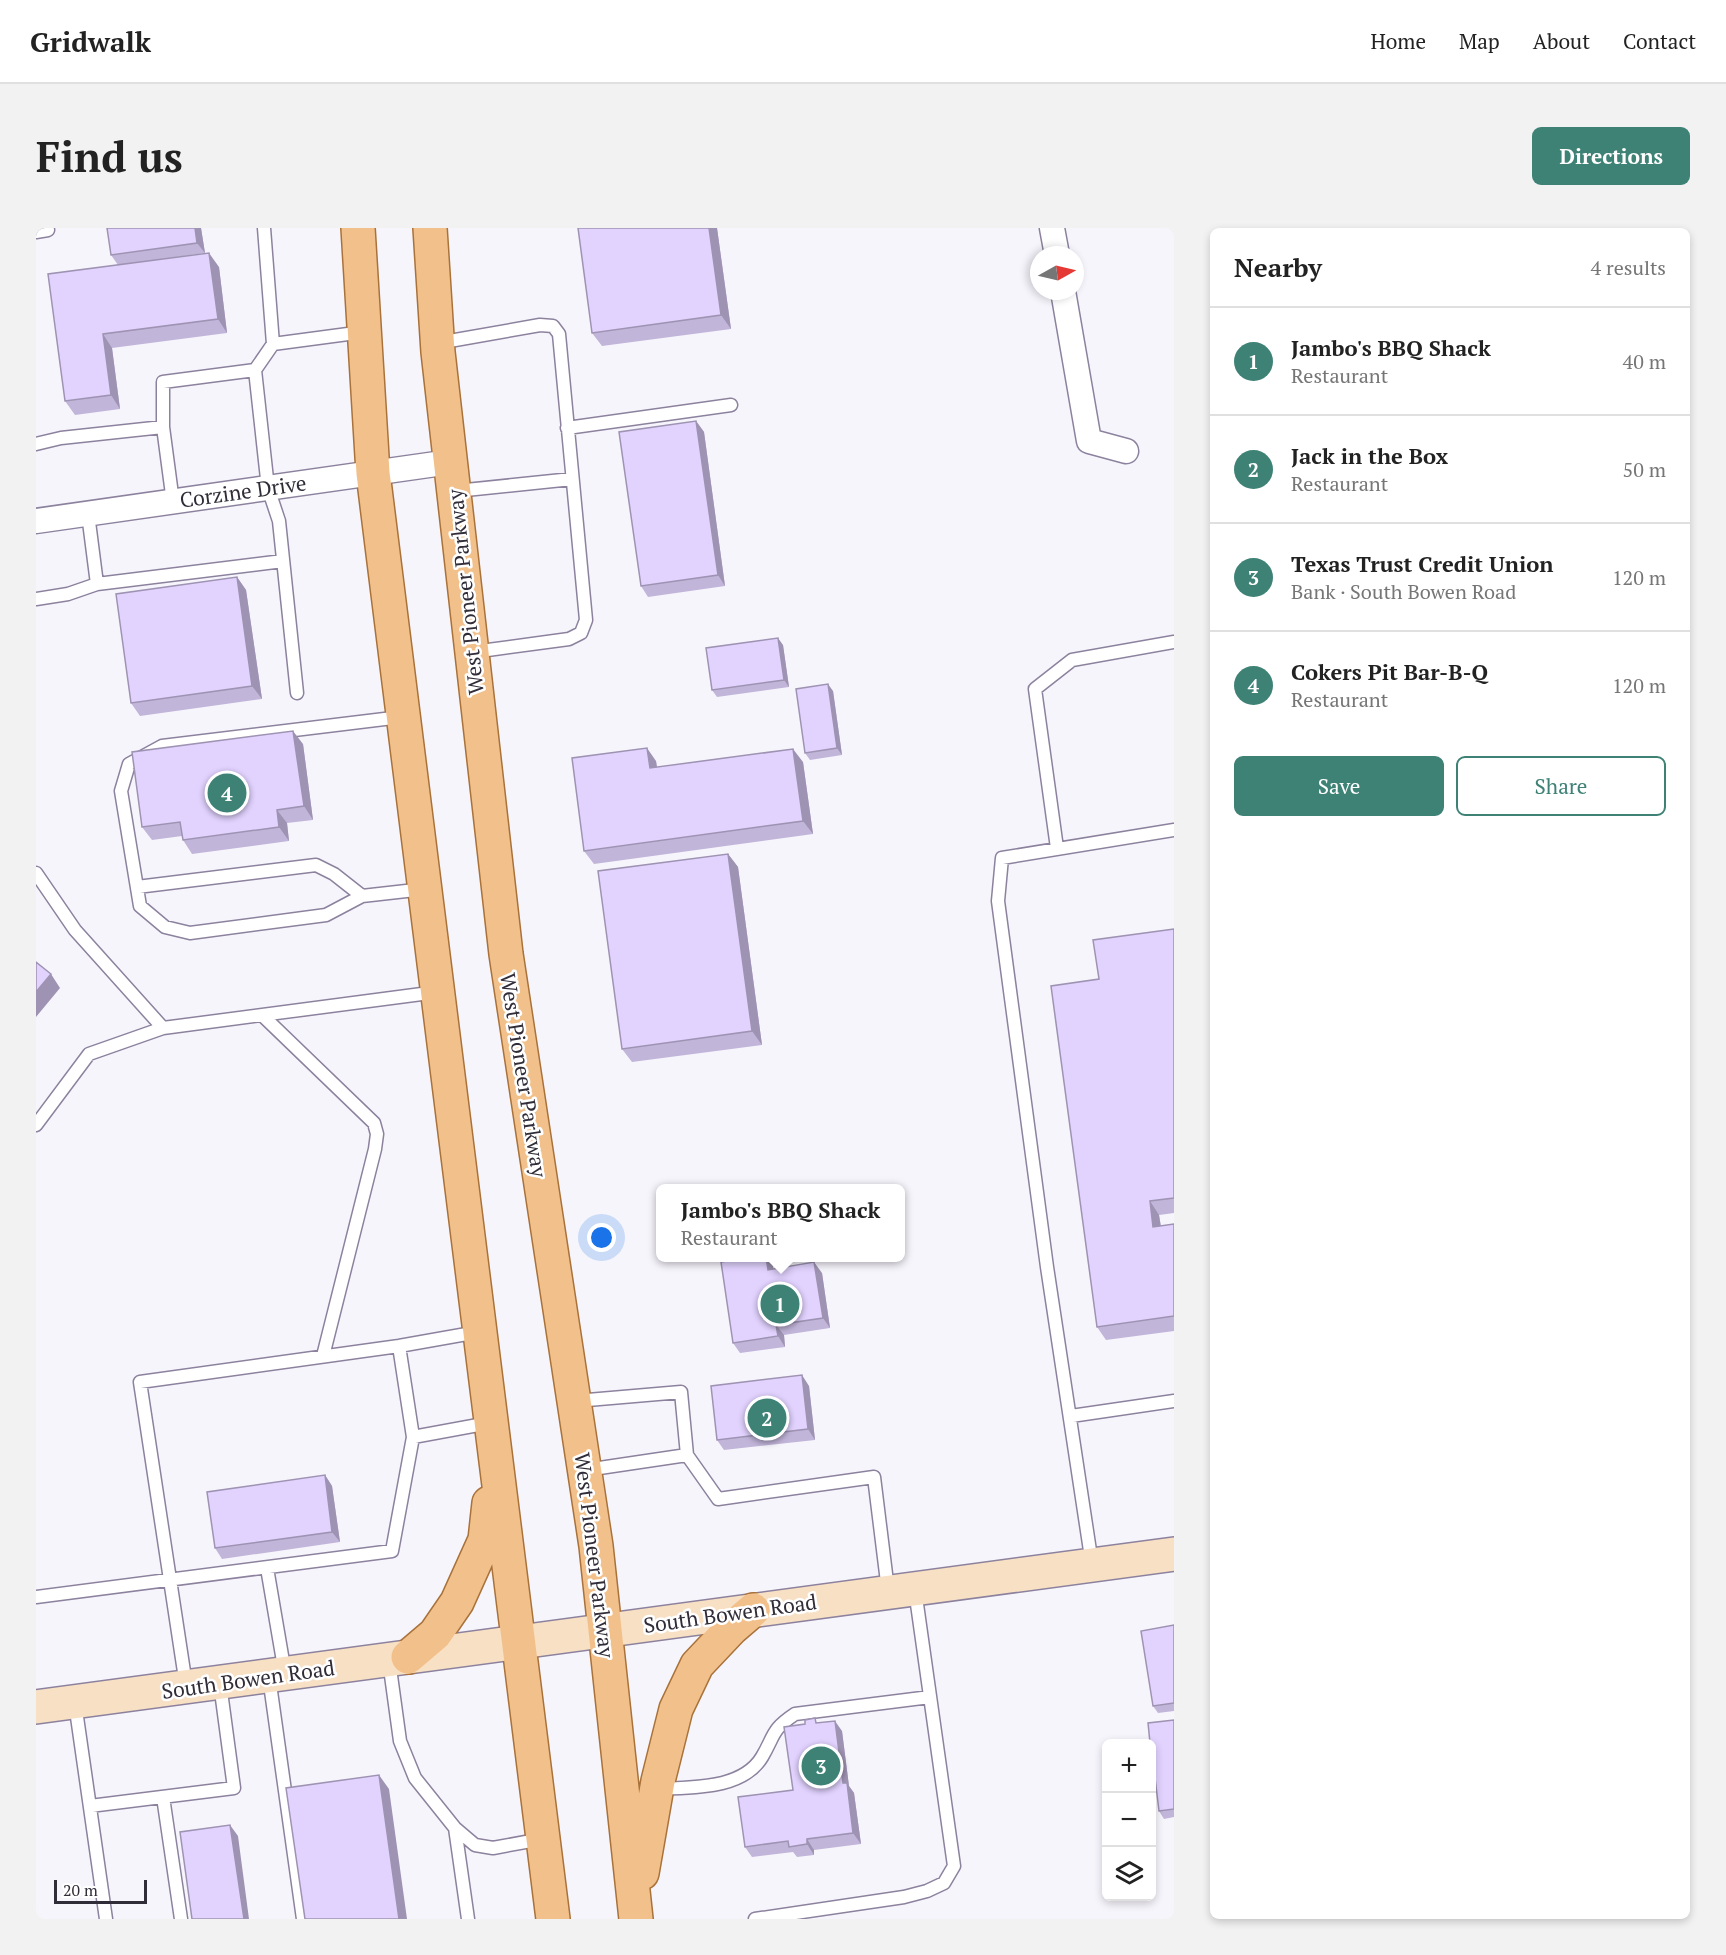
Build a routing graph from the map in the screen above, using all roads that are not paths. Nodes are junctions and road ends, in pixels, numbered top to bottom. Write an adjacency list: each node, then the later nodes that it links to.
1 (47, 228): 6 (lane)
2 (264, 228): 11 (lane)
3 (358, 228): 9 (main road)
4 (430, 228): 10 (main road, West Pioneer Parkway)
5 (1052, 228): 7 (street)
6 (36, 232)
7 (1055, 246)
8 (1065, 300): 17 (street)
9 (364, 331): 11 (lane); 18 (main road)
10 (437, 343): 15 (lane); 19 (main road, West Pioneer Parkway)
11 (273, 344): 12 (lane)
12 (255, 370): 14 (lane); 21 (lane)
13 (731, 405): 15 (lane)
14 (163, 427): 16 (lane); 22 (lane)
15 (567, 428): 20 (lane)
16 (36, 444)
17 (1126, 451)
18 (373, 473): 19 (street, Corzine Drive); 21 (street, Corzine Drive); 31 (main road)
19 (452, 477): 20 (lane); 29 (main road, West Pioneer Parkway)
20 (572, 479): 29 (lane)
21 (268, 488): 22 (street, Corzine Drive); 25 (lane)
22 (173, 502): 23 (street, Corzine Drive)
23 (88, 513): 24 (street, Corzine Drive); 26 (lane)
24 (36, 521)
25 (283, 561): 26 (lane); 30 (lane)
26 (97, 584): 27 (lane)
27 (36, 599)
28 (1174, 642): 33 (lane)
29 (472, 652): 45 (main road, West Pioneer Parkway)
30 (297, 693)
31 (404, 716): 35 (lane); 36 (main road)
32 (1174, 830): 33 (lane)
33 (1057, 848): 47 (lane)
34 (36, 873): 40 (lane)
35 (137, 887): 37 (lane); 37 (lane)
36 (425, 888): 37 (lane); 38 (main road)
37 (362, 896)
38 (438, 992): 39 (lane); 42 (main road)
39 (262, 1015): 40 (lane); 44 (lane)
40 (163, 1028): 41 (lane)
41 (36, 1125)
42 (479, 1332): 43 (lane); 49 (main road)
43 (399, 1346): 44 (lane); 48 (lane)
44 (323, 1356): 55 (lane)
45 (574, 1401): 50 (lane); 51 (main road, West Pioneer Parkway)
46 (1174, 1401): 47 (lane)
47 (1071, 1416): 53 (lane)
48 (413, 1437): 49 (lane); 54 (lane)
49 (492, 1438): 60 (main road); 61 (main road)
50 (687, 1455): 51 (lane); 56 (lane)
51 (585, 1470): 59 (main road, West Pioneer Parkway)
52 (1174, 1554): 53 (main road, South Bowen Road)
53 (1092, 1565): 56 (main road, South Bowen Road)
54 (267, 1568): 55 (lane); 62 (lane)
55 (170, 1579): 57 (lane); 64 (lane)
56 (902, 1590): 58 (main road, South Bowen Road); 65 (lane)
57 (36, 1598)
58 (753, 1610): 59 (main road, South Bowen Road); 68 (main road)
59 (605, 1630): 60 (main road, South Bowen Road); 73 (main road, West Pioneer Parkway)
60 (517, 1642): 61 (main road, South Bowen Road); 72 (main road)
61 (398, 1658): 62 (main road, South Bowen Road); 71 (lane)
62 (277, 1675): 63 (main road, South Bowen Road); 76 (lane)
63 (220, 1683): 64 (main road, South Bowen Road); 69 (lane)
64 (187, 1687): 66 (main road, South Bowen Road)
65 (930, 1697): 68 (lane); 79 (lane)
66 (74, 1702): 67 (main road, South Bowen Road); 70 (lane)
67 (36, 1707)
68 (656, 1790): 73 (main road)
69 (164, 1797): 70 (lane); 75 (lane)
70 (90, 1806): 74 (lane)
71 (455, 1828): 72 (lane); 77 (lane)
72 (543, 1839): 78 (main road)
73 (636, 1916)
74 (106, 1919)
75 (181, 1919)
76 (303, 1919)
77 (468, 1919)
78 (553, 1919)
79 (755, 1919)

